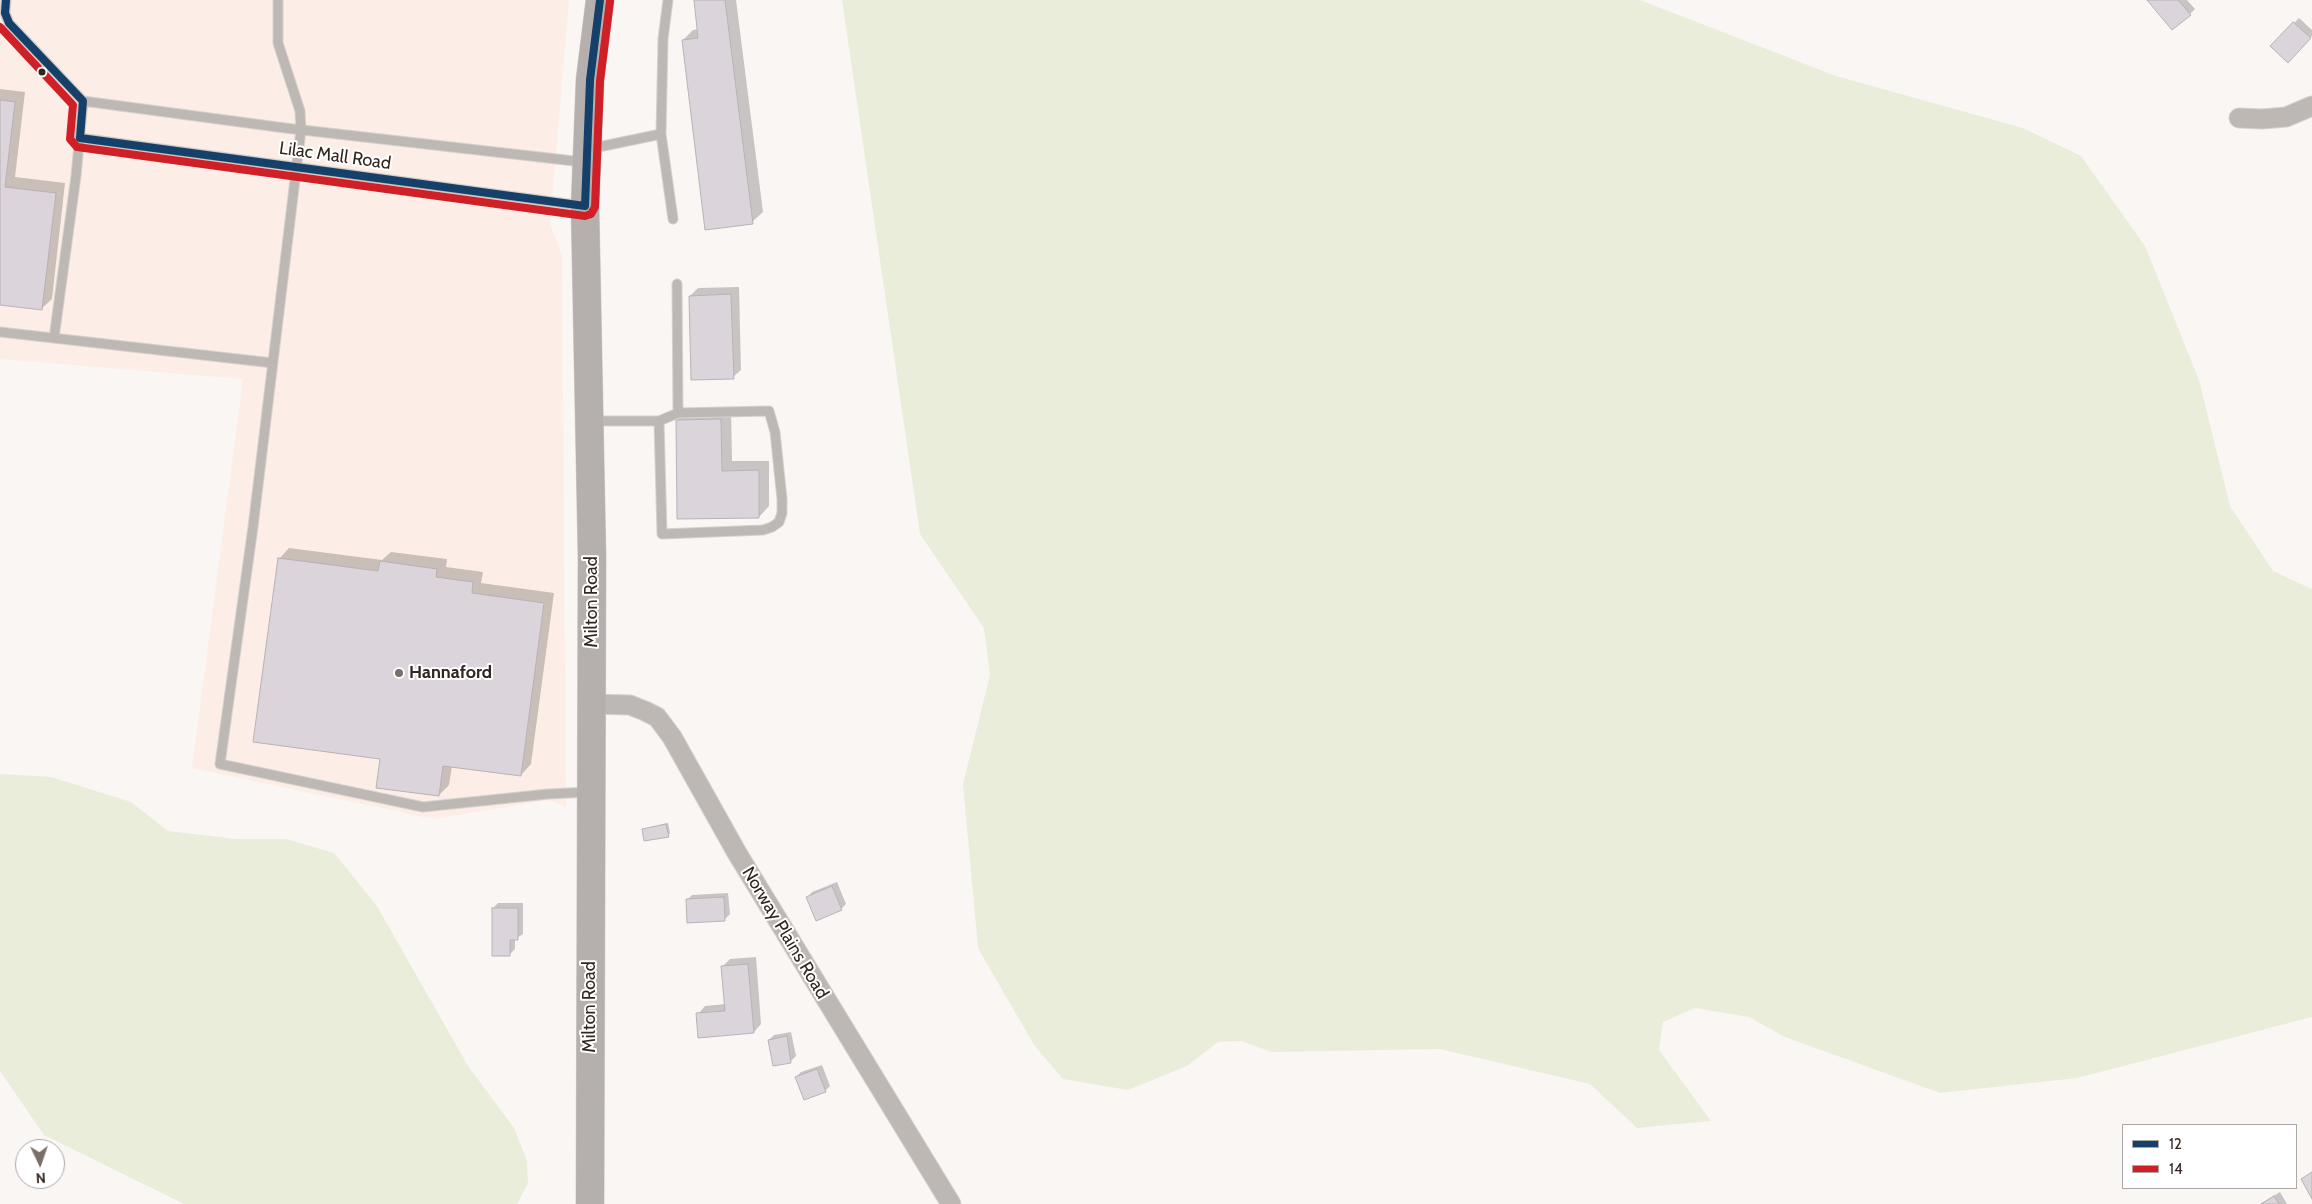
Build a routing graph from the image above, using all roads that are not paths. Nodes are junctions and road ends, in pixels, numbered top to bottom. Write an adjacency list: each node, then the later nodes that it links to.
1 (6, 0): 5 (lane)
2 (278, 0): 8 (lane)
3 (600, 0): 11 (main road, Milton Road)
4 (668, 0): 9 (lane)
5 (83, 101): 8 (lane, Lilac Mall Road); 10 (lane)
6 (2312, 106): 7 (street)
7 (2239, 118)
8 (301, 130): 11 (lane, Lilac Mall Road); 12 (lane)
9 (661, 134): 11 (lane, Lilac Mall Road); 14 (lane)
10 (80, 138): 12 (lane, Lilac Mall Road); 17 (lane)
11 (586, 156): 13 (main road, Milton Road)
12 (297, 167): 13 (lane, Lilac Mall Road); 18 (lane)
13 (585, 206): 20 (main road, Milton Road)
14 (673, 219)
15 (677, 284): 19 (lane)
16 (0, 332): 17 (lane)
17 (54, 338): 18 (lane)
18 (273, 363): 23 (lane)
19 (678, 413): 21 (lane); 21 (lane)
20 (590, 421): 21 (lane); 22 (main road, Milton Road)
21 (659, 421)
22 (592, 704): 23 (main road, Milton Road); 25 (street, Norway Plains Road)
23 (590, 792): 24 (main road, Milton Road)
24 (590, 1204)
25 (951, 1204)

